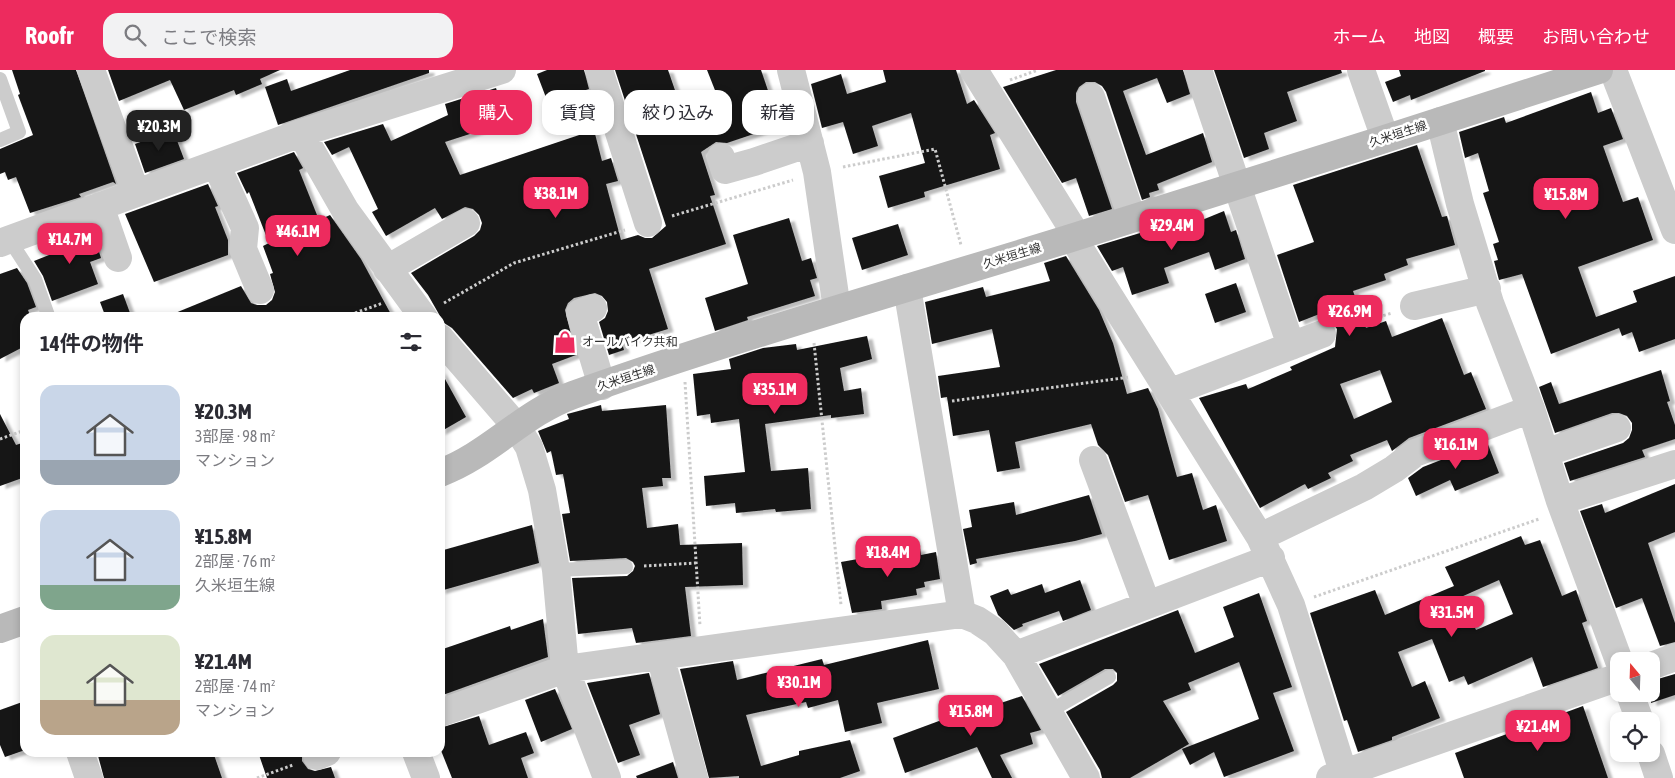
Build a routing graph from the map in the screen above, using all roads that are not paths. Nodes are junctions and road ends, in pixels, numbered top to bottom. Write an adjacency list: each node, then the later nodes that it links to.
1 (91, 70): 21 (street)
2 (502, 70): 11 (street)
3 (599, 70): 25 (street)
4 (791, 70): 17 (street)
5 (974, 70): 27 (street)
6 (1198, 70): 20 (street)
7 (1361, 70): 15 (street)
8 (1599, 70): 13 (main road, 久米垣生線)
9 (1613, 70): 26 (street)
10 (0, 79): 16 (lane)
11 (435, 79): 14 (street)
12 (1091, 97): 23 (street)
13 (1440, 121): 15 (main road, 久米垣生線); 32 (street)
14 (301, 133): 19 (street); 30 (street)
15 (1384, 138): 20 (main road, 久米垣生線)
16 (0, 140)
17 (810, 143): 18 (street); 38 (street)
18 (721, 157)
19 (216, 164): 21 (street); 33 (street)
20 (1237, 185): 23 (main road, 久米垣生線); 41 (street)
21 (136, 193): 22 (street)
22 (100, 206): 28 (street); 29 (street)
23 (1132, 218): 27 (main road, 久米垣生線)
24 (466, 223): 30 (street)
25 (648, 223)
26 (1675, 230)
27 (1075, 237): 31 (main road, 久米垣生線); 42 (street)
28 (5, 241): 36 (lane)
29 (118, 258)
30 (386, 269): 37 (street)
31 (907, 288): 38 (main road, 久米垣生線); 56 (street)
32 (1487, 289): 34 (street); 44 (street)
33 (261, 290)
34 (1414, 306)
35 (593, 308): 43 (street)
36 (47, 312)
37 (420, 312)
38 (824, 313): 43 (main road, 久米垣生線)
39 (1322, 334): 41 (street)
40 (445, 344): 45 (street)
41 (1292, 346): 42 (street)
42 (1165, 382): 52 (street)
43 (602, 386): 45 (main road, 久米垣生線)
44 (1531, 409): 47 (street); 52 (street)
45 (516, 426): 50 (main road, 久米垣生線); 54 (street)
46 (1617, 428): 47 (street)
47 (1545, 452): 51 (street)
48 (1093, 460): 55 (street)
49 (1675, 464): 51 (street)
50 (445, 471)
51 (1562, 506): 59 (street)
52 (1265, 548): 55 (street); 72 (street)
53 (626, 567): 54 (lane)
54 (556, 570): 64 (street)
55 (1147, 605): 60 (street)
56 (962, 614): 60 (street); 61 (street)
57 (20, 622): 58 (main road)
58 (0, 629)
59 (1616, 652)
60 (1016, 655): 68 (street)
61 (660, 656): 64 (street); 76 (street)
62 (1675, 657): 63 (street)
63 (1660, 663)
64 (565, 669): 67 (street); 75 (street)
65 (1109, 677): 68 (lane)
66 (1610, 680): 72 (street)
67 (445, 711)
68 (1048, 712): 77 (street)
69 (82, 757): 73 (street)
70 (418, 757): 74 (street)
71 (1654, 762): 78 (street)
72 (1340, 777)
73 (89, 778)
74 (426, 778)
75 (606, 778)
76 (694, 778)
77 (1086, 778)
78 (1659, 778)

